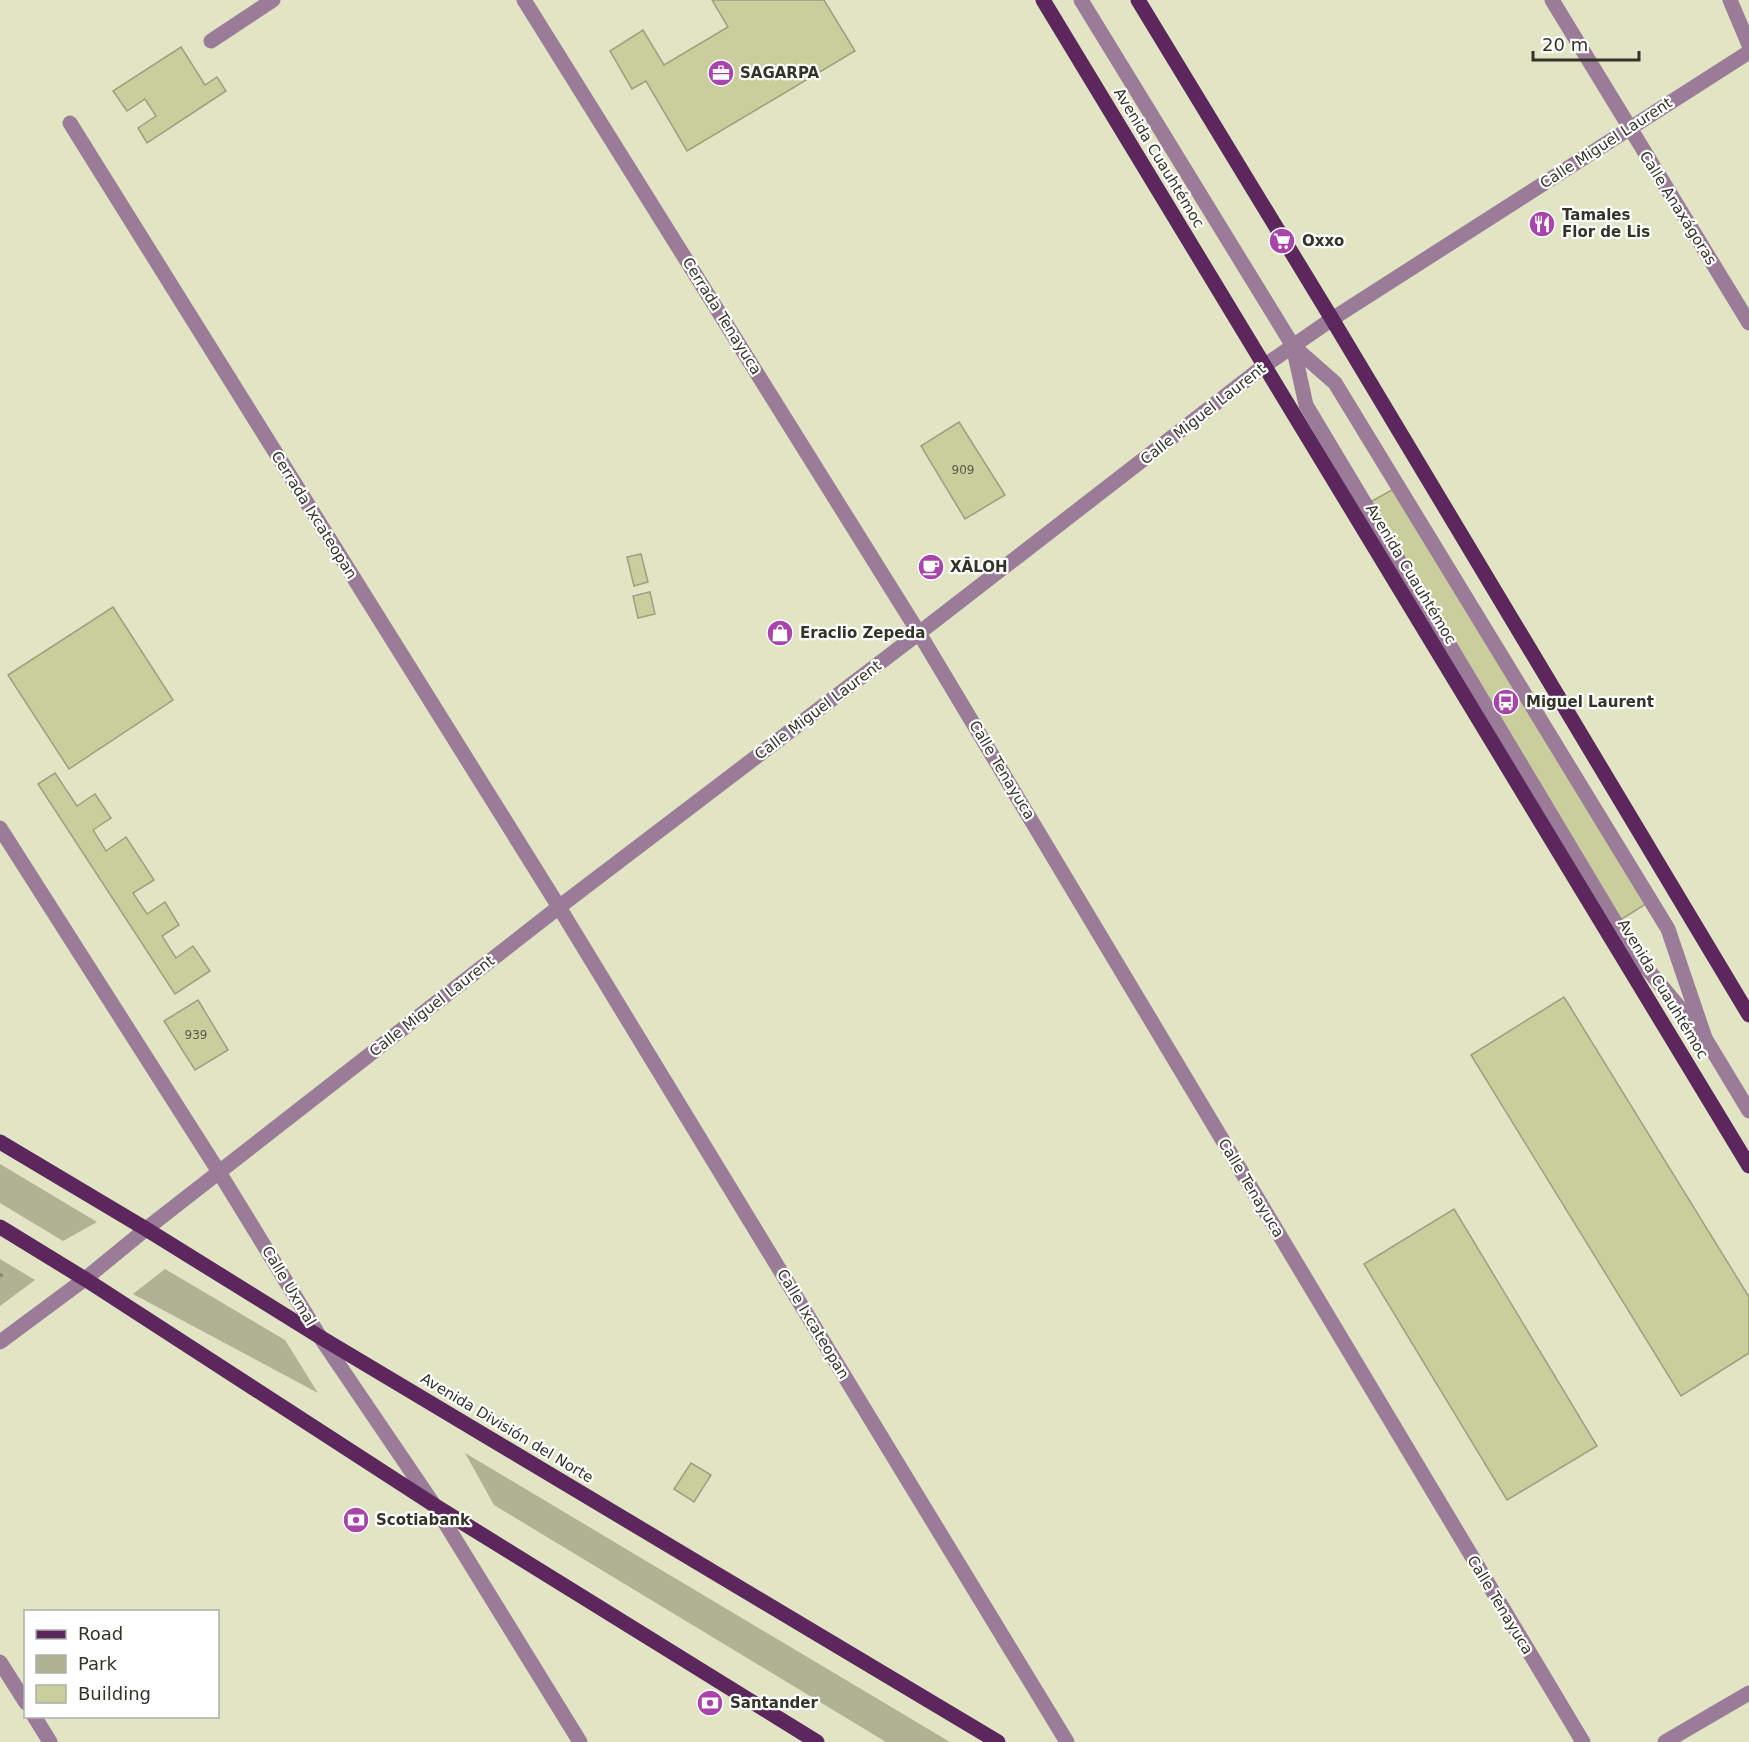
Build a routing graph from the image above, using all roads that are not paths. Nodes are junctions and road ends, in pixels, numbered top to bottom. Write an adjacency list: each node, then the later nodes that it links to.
1 (273, 0): 8 (street)
2 (524, 0): 17 (street, Cerrada Tenayuca)
3 (1043, 0): 16 (main road, Avenida Cuauhtémoc)
4 (1082, 0): 15 (street)
5 (1138, 0): 13 (main road)
6 (1552, 0): 12 (street, Calle Anaxágoras)
7 (1730, 0): 9 (street)
8 (211, 41)
9 (1749, 45)
10 (1749, 52): 12 (street, Calle Miguel Laurent)
11 (70, 123): 19 (street, Cerrada Ixcateopan)
12 (1629, 128): 13 (street, Calle Miguel Laurent); 14 (street, Calle Anaxágoras)
13 (1332, 319): 15 (street, Calle Miguel Laurent); 20 (main road)
14 (1749, 323)
15 (1293, 346): 16 (street, Calle Miguel Laurent); 21 (street); 21 (street)
16 (1264, 366): 17 (street, Calle Miguel Laurent); 24 (main road, Avenida Cuauhtémoc)
17 (919, 633): 19 (street, Calle Miguel Laurent); 41 (street, Calle Tenayuca)
18 (0, 828): 25 (street, Calle Uxmal)
19 (559, 907): 25 (street, Calle Miguel Laurent); 40 (street, Calle Ixcateopan)
20 (1749, 1015)
21 (1705, 1038): 22 (street)
22 (1749, 1111)
23 (0, 1142): 27 (main road, Avenida División del Norte)
24 (1749, 1166)
25 (219, 1172): 27 (street, Calle Miguel Laurent); 29 (street, Calle Uxmal)
26 (0, 1227): 28 (main road)
27 (146, 1229): 28 (street, Calle Miguel Laurent); 29 (main road, Avenida División del Norte)
28 (85, 1279): 30 (street, Calle Miguel Laurent); 31 (main road)
29 (320, 1337): 31 (street, Calle Uxmal); 39 (main road, Avenida División del Norte)
30 (0, 1342)
31 (434, 1505): 37 (street, Calle Uxmal); 38 (main road)
32 (0, 1662): 34 (street)
33 (1749, 1693): 42 (street)
34 (24, 1700)
35 (35, 1718): 36 (street)
36 (50, 1742)
37 (580, 1742)
38 (817, 1742)
39 (998, 1742)
40 (1067, 1742)
41 (1583, 1742)
42 (1665, 1742)

